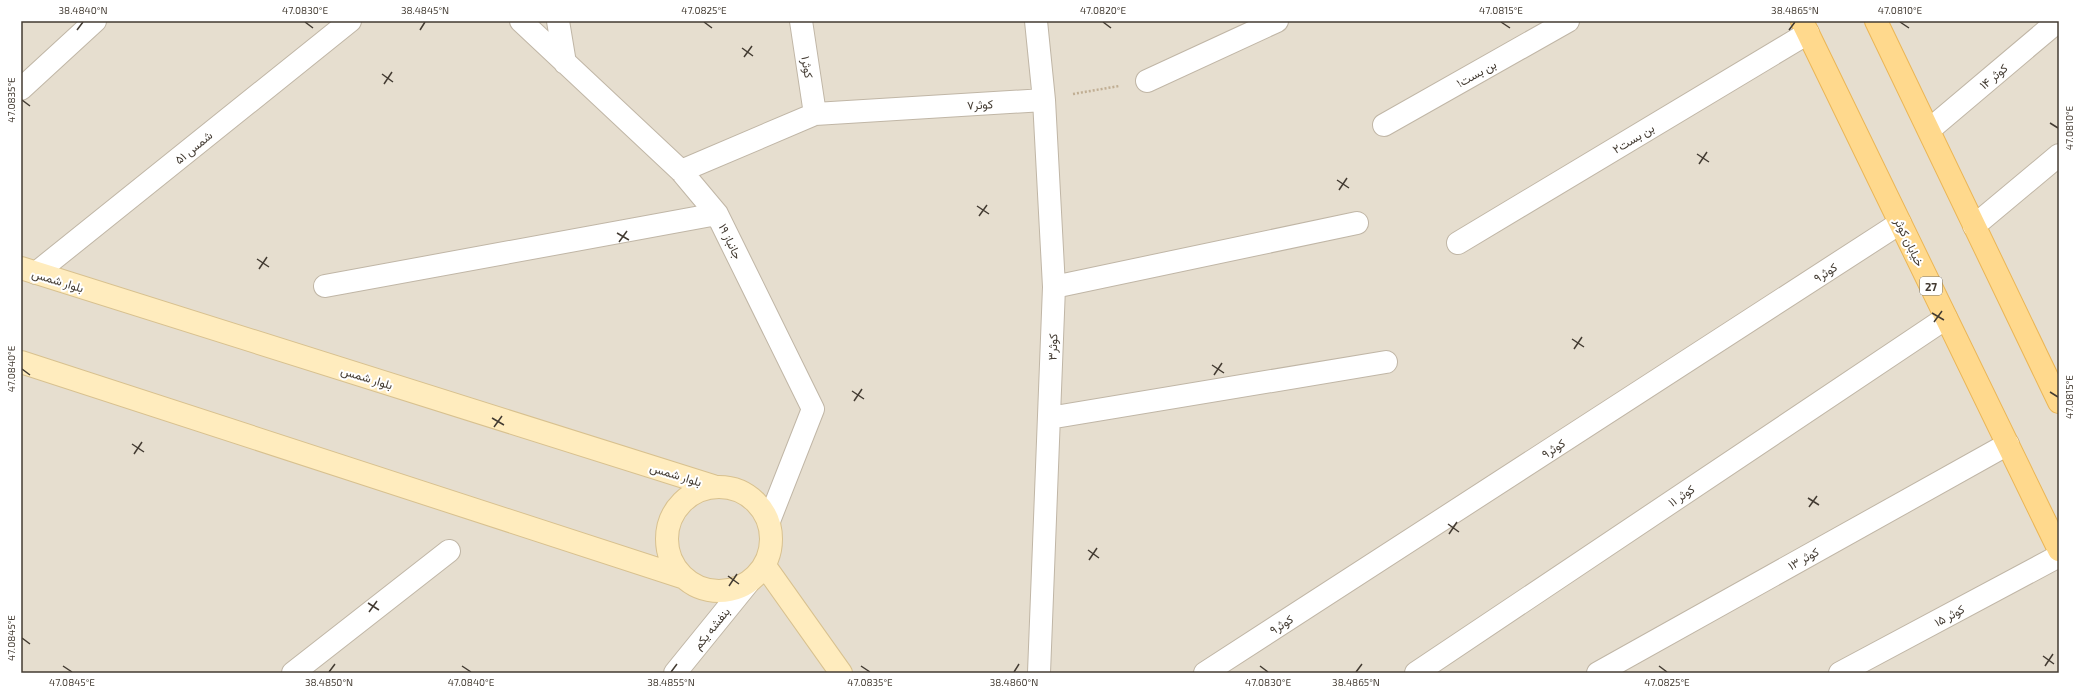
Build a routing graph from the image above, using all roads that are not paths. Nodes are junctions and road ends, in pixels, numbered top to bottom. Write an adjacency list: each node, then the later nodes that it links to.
1 (94, 21): 14 (street)
2 (350, 21): 26 (street, شمس ۵۱)
3 (521, 21): 12 (street, جانباز ۱۹)
4 (558, 21): 12 (street)
5 (801, 21): 16 (street, کوثر۱)
6 (1036, 21): 15 (street, کوثر۳)
7 (1277, 21): 13 (street)
8 (1568, 21): 17 (street, بن بست۱)
9 (1876, 21): 18 (main road)
10 (2058, 21): 18 (street, کوثر ۱۴)
11 (1805, 27): 22 (main road, خیابان کوثر / 27); 25 (street, بن بست۲)
12 (565, 63): 20 (street, جانباز ۱۹)
13 (1147, 81)
14 (21, 89)
15 (1044, 100): 16 (street, کوثر۷); 28 (street, کوثر۳)
16 (815, 114): 20 (street, کوثر۷)
17 (1384, 125)
18 (1929, 130): 24 (main road)
19 (2059, 155): 24 (street)
20 (681, 171): 21 (street, جانباز ۱۹)
21 (717, 214): 27 (street); 36 (street, جانباز ۱۹)
22 (1900, 223): 29 (main road, خیابان کوثر / 27); 47 (street, کوثر۹)
23 (1357, 224): 28 (street)
24 (1974, 226): 32 (main road)
25 (1458, 243)
26 (28, 270): 35 (street, بلوار شمس)
27 (325, 286)
28 (1054, 287): 33 (street, کوثر۳)
29 (1946, 318): 34 (main road, خیابان کوثر / 27); 48 (street, کوثر ۱۱)
30 (21, 362): 41 (street)
31 (1386, 362): 33 (street)
32 (2059, 402)
33 (1049, 418): 46 (street, کوثر۳)
34 (2008, 444): 37 (main road, خیابان کوثر / 27); 49 (street, کوثر ۱۳)
35 (713, 486): 36 (street); 41 (street)
36 (770, 521): 40 (street)
37 (2059, 550)
38 (449, 551): 43 (street)
39 (2059, 556): 50 (street, کوثر ۱۵)
40 (765, 566): 42 (street); 45 (street)
41 (682, 577): 42 (street)
42 (748, 583): 44 (street, بنفشه یکم)
43 (293, 673)
44 (675, 673)
45 (841, 673)
46 (1039, 673)
47 (1205, 673)
48 (1416, 673)
49 (1598, 673)
50 (1840, 673)

